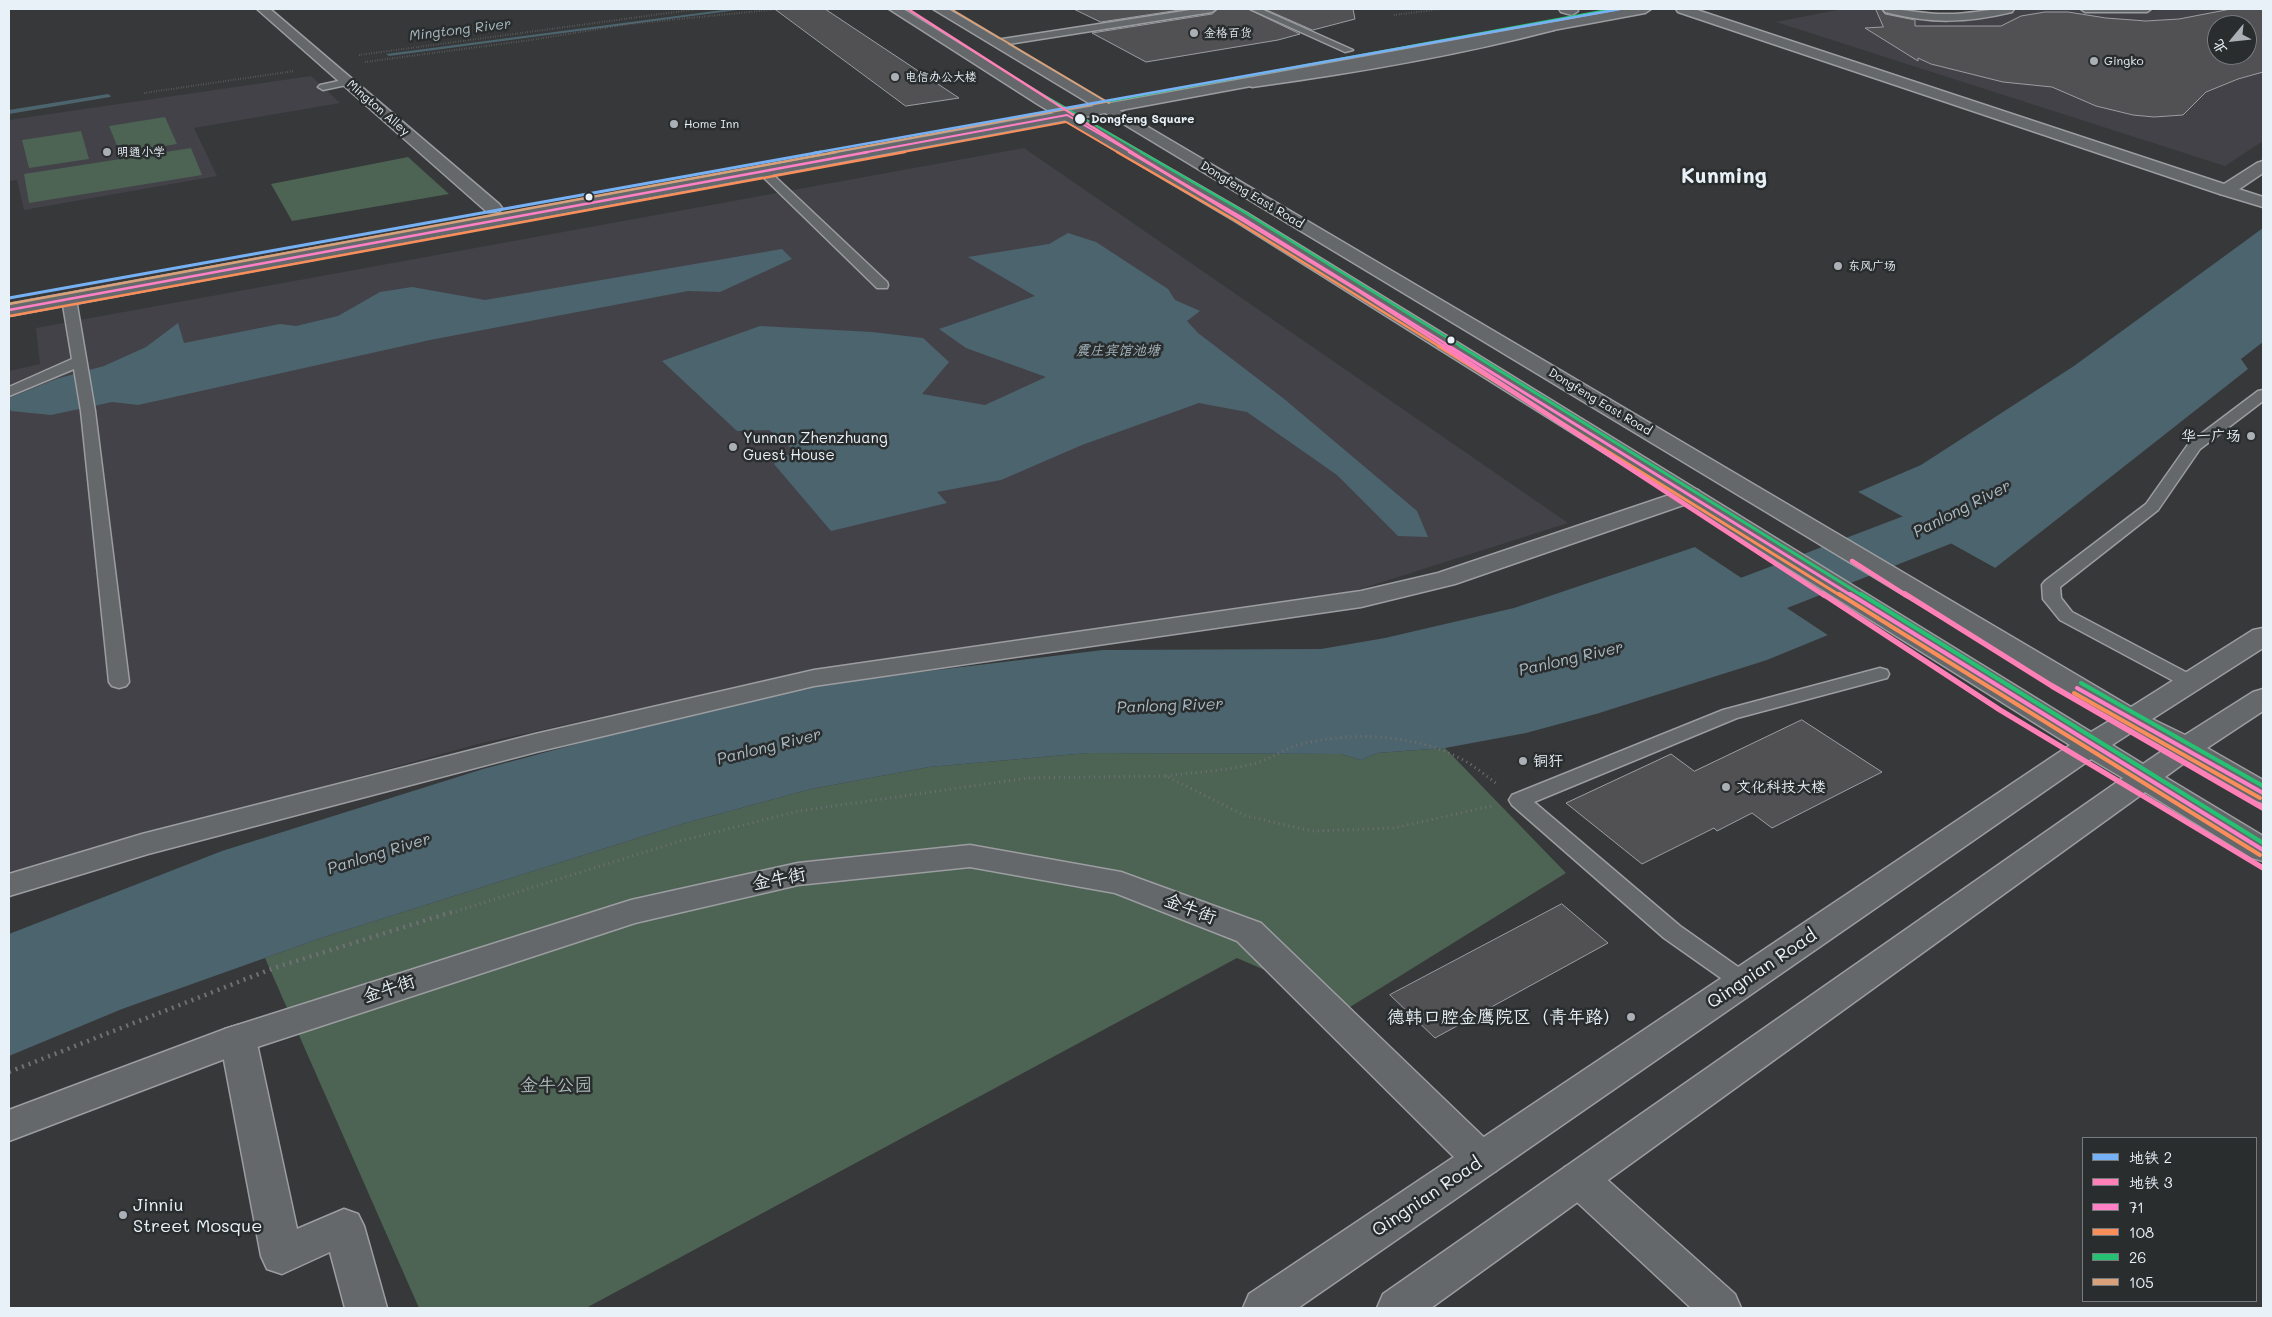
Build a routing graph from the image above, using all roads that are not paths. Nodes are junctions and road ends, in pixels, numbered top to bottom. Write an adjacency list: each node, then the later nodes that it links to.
1 (263, 9): 15 (main road, Mington Alley)
2 (895, 9): 18 (main road, Dongfeng East Road)
3 (939, 9): 13 (main road, Dongfeng East Road)
4 (1212, 9): 13 (lane)
5 (1254, 9): 14 (lane)
6 (1645, 9): 12 (main road)
7 (1682, 9): 23 (main road)
8 (1889, 9): 9 (main road)
9 (2008, 9)
10 (2085, 9): 11 (lane)
11 (2147, 9)
12 (1574, 12): 14 (main road); 19 (main road)
13 (996, 43): 17 (main road, Dongfeng East Road)
14 (1348, 50): 17 (main road)
15 (348, 82): 16 (lane); 25 (main road, Mington Alley)
16 (323, 86)
17 (1082, 95): 18 (main road); 19 (main road, Dongfeng East Road)
18 (1044, 102): 20 (main road, Dongfeng East Road); 25 (main road)
19 (1106, 108): 20 (main road); 40 (main road, Dongfeng East Road)
20 (1067, 115): 22 (main road); 34 (main road, Dongfeng East Road)
21 (2263, 166): 23 (main road)
22 (764, 172): 26 (lane); 28 (main road)
23 (2226, 190): 24 (main road)
24 (2263, 202)
25 (493, 208): 27 (main road)
26 (882, 285)
27 (9, 293)
28 (69, 299): 29 (main road); 30 (lane)
29 (9, 310)
30 (80, 365): 31 (lane); 33 (lane)
31 (9, 392)
32 (2263, 394): 38 (lane)
33 (88, 410): 37 (lane)
34 (1690, 495): 41 (main road, Dongfeng East Road); 46 (main road)
35 (2263, 636): 38 (main road, Qingnian Road)
36 (1880, 674): 47 (lane)
37 (119, 682)
38 (2190, 682): 40 (main road, Qingnian Road)
39 (2263, 698): 42 (main road)
40 (2130, 719): 41 (main road, Qingnian Road); 42 (main road, Dongfeng East Road)
41 (2091, 746): 43 (main road, Dongfeng East Road); 47 (main road, Qingnian Road)
42 (2186, 748): 43 (main road); 44 (main road, Dongfeng East Road)
43 (2144, 778): 45 (main road, Dongfeng East Road); 51 (main road)
44 (2263, 793)
45 (2263, 850)
46 (9, 885)
47 (1743, 982): 50 (main road, Qingnian Road)
48 (238, 1039): 49 (main road, 金牛街); 50 (main road, 金牛街); 52 (main road)
49 (9, 1126)
50 (1482, 1160): 53 (main road, Qingnian Road)
51 (1579, 1178): 54 (main road); 55 (main road)
52 (366, 1308)
53 (1264, 1308)
54 (1398, 1308)
55 (1720, 1308)

